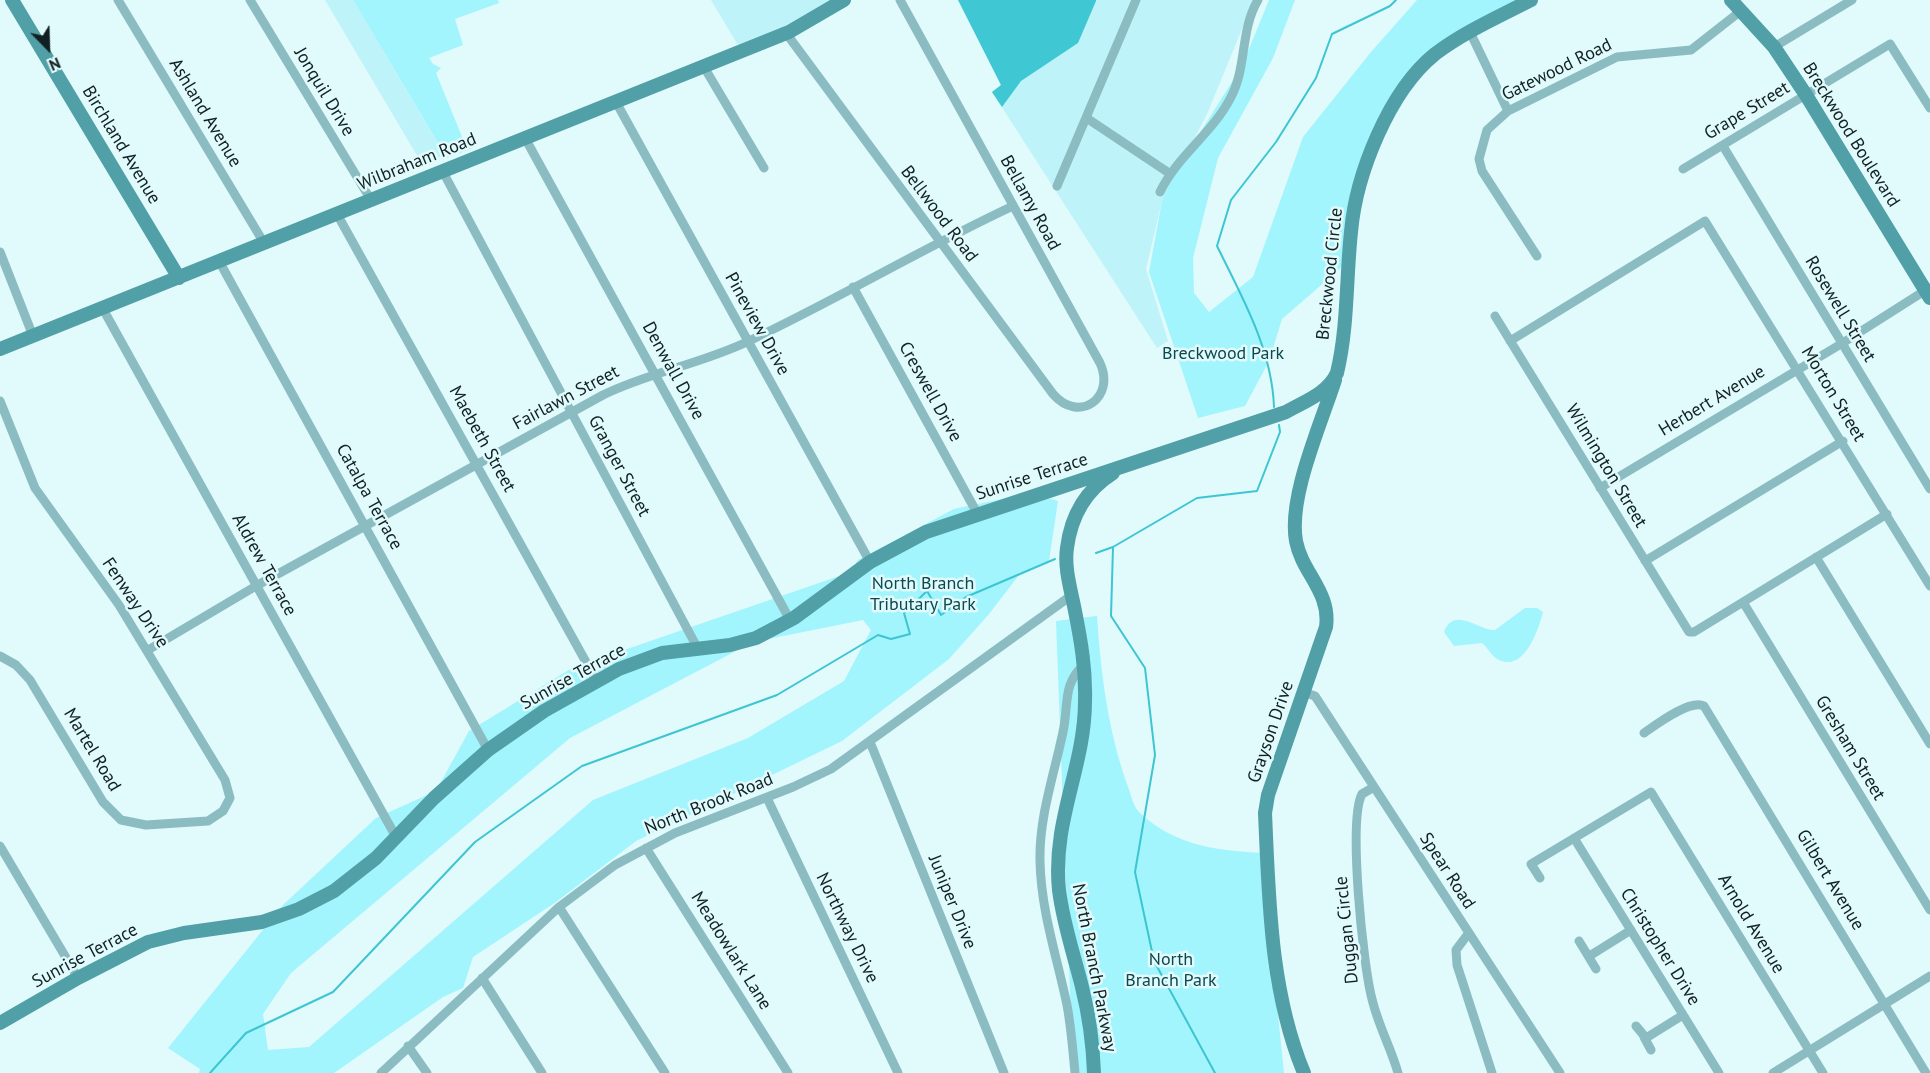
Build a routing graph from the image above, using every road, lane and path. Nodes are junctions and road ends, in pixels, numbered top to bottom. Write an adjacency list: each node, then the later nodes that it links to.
1 (12, 0): 37 (street, Birchland Avenue)
2 (118, 0): 33 (street, Ashland Avenue)
3 (250, 0): 29 (street, Jonquil Drive)
4 (844, 0): 13 (street, Wilbraham Road)
5 (900, 0): 30 (street, Bellamy Road)
6 (1136, 0): 20 (street)
7 (1258, 0): 26 (street)
8 (1531, 0): 12 (street, Breckwood Circle)
9 (1731, 0): 11 (street, Breckwood Boulevard)
10 (1852, 0): 14 (street)
11 (1742, 10): 14 (street, Breckwood Boulevard); 19 (street, Gatewood Road)
12 (1470, 32): 19 (street); 49 (street, Breckwood Circle)
13 (786, 33): 15 (street, Wilbraham Road); 32 (street, Bellwood Road)
14 (1774, 47): 16 (street, Breckwood Boulevard)
15 (704, 67): 17 (street, Wilbraham Road); 23 (street)
16 (1806, 95): 18 (street, Grape Street); 22 (street, Grape Street); 39 (street, Breckwood Boulevard)
17 (616, 102): 21 (street, Wilbraham Road); 44 (street, Pineview Drive)
18 (1930, 108)
19 (1508, 111): 35 (street, Gatewood Road)
20 (1088, 119): 26 (street); 27 (street)
21 (525, 138): 25 (street, Wilbraham Road); 48 (street, Denwall Drive)
22 (1723, 146): 24 (street, Grape Street); 45 (street, Rosewell Street)
23 (764, 168)
24 (1683, 169)
25 (443, 172): 29 (street, Wilbraham Road); 54 (street, Granger Street)
26 (1169, 173): 28 (street)
27 (1057, 186)
28 (1160, 192)
29 (371, 200): 31 (street, Wilbraham Road)
30 (1013, 206): 32 (street, Fairlawn Street); 51 (street, Bellamy Road)
31 (337, 214): 33 (street, Wilbraham Road); 56 (street, Maebeth Street)
32 (939, 241): 38 (street, Fairlawn Street); 51 (street, Bellwood Road)
33 (264, 243): 36 (street, Wilbraham Road)
34 (0, 252): 42 (street)
35 (1537, 256)
36 (219, 261): 37 (street, Wilbraham Road); 64 (street, Catalpa Terrace)
37 (179, 278): 40 (street, Wilbraham Road)
38 (853, 288): 44 (street, Fairlawn Street); 62 (street, Creswell Drive)
39 (1928, 292): 45 (street, Herbert Avenue)
40 (103, 309): 42 (street, Wilbraham Road); 68 (street, Aldrew Terrace)
41 (1495, 316): 43 (street, Wilmington Street)
42 (33, 336): 46 (street, Wilbraham Road)
43 (1510, 341): 47 (street, Morton Street); 59 (street, Wilmington Street)
44 (748, 342): 48 (street, Fairlawn Street); 67 (street, Pineview Drive)
45 (1841, 344): 47 (street, Herbert Avenue); 60 (street, Rosewell Street)
46 (0, 349)
47 (1798, 369): 55 (street, Morton Street); 59 (street, Herbert Avenue)
48 (656, 373): 54 (street, Fairlawn Street); 72 (street, Denwall Drive)
49 (1337, 373): 52 (street); 53 (street, Breckwood Circle)
50 (0, 401): 74 (street, Fenway Drive)
51 (1072, 408)
52 (1286, 412): 53 (street); 57 (street, Sunrise Terrace)
53 (1325, 412): 78 (street, Grayson Drive)
54 (572, 413): 56 (street, Fairlawn Street); 73 (street, Granger Street)
55 (1843, 441): 63 (street, Morton Street); 66 (street)
56 (477, 464): 64 (street, Fairlawn Street); 77 (street, Maebeth Street)
57 (1126, 466): 58 (street, Sunrise Terrace); 61 (street, North Branch Parkway)
58 (1064, 485): 61 (street); 62 (street, Sunrise Terrace)
59 (1600, 488): 66 (street, Wilmington Street)
60 (1930, 489)
61 (1082, 503): 70 (street, North Branch Parkway)
62 (977, 513): 67 (street, Sunrise Terrace)
63 (1887, 514): 65 (street); 69 (street, Morton Street)
64 (367, 525): 68 (street, Fairlawn Street); 82 (street, Catalpa Terrace)
65 (1816, 557): 71 (street); 81 (street)
66 (1645, 561): 71 (street, Wilmington Street)
67 (870, 562): 72 (street, Sunrise Terrace)
68 (256, 586): 74 (street, Fairlawn Street); 86 (street, Aldrew Terrace)
69 (1930, 586)
70 (1072, 595): 76 (street, North Branch Parkway); 80 (street, North Brook Road)
71 (1743, 602): 92 (street, Gresham Street)
72 (790, 621): 73 (street, Sunrise Terrace)
73 (698, 648): 77 (street, Sunrise Terrace)
74 (148, 650): 85 (street, Fenway Drive)
75 (0, 656): 85 (street, Martel Road)
76 (1084, 665): 116 (street); 117 (street, North Branch Parkway)
77 (596, 680): 82 (street, Sunrise Terrace)
78 (1303, 692): 83 (street, Spear Road); 118 (street, Grayson Drive)
79 (1644, 732): 101 (street, Gilbert Avenue)
80 (870, 742): 84 (street, North Brook Road); 115 (street, Juniper Drive)
81 (1930, 744)
82 (488, 750): 86 (street, Sunrise Terrace)
83 (1374, 787): 94 (street, Spear Road); 119 (street, Duggan Circle)
84 (767, 798): 89 (street, North Brook Road); 114 (street, Northway Drive)
85 (211, 819)
86 (396, 837): 99 (street, Sunrise Terrace)
87 (1574, 838): 90 (street); 93 (street, Christopher Drive); 108 (street, Arnold Avenue)
88 (0, 846): 99 (street)
89 (646, 848): 91 (street, North Brook Road); 113 (street, Meadowlark Lane)
90 (1540, 878)
91 (559, 907): 100 (street, North Brook Road); 112 (street)
92 (1930, 910)
93 (1631, 930): 96 (street); 102 (street, Christopher Drive)
94 (1468, 934): 120 (street); 121 (street, Spear Road)
95 (1579, 941): 96 (street)
96 (1587, 954): 97 (street)
97 (1596, 969)
98 (1930, 976): 101 (street)
99 (78, 978): 103 (street, Sunrise Terrace)
100 (482, 978): 106 (street, North Brook Road); 111 (street)
101 (1886, 1004): 108 (street); 125 (street, Gilbert Avenue)
102 (1683, 1016): 105 (street); 122 (street, Christopher Drive)
103 (0, 1023)
104 (1635, 1026): 105 (street)
105 (1644, 1037): 107 (street)
106 (408, 1046): 109 (street, North Brook Road); 110 (street)
107 (1651, 1050)
108 (1809, 1051): 123 (street); 124 (street, Arnold Avenue)
109 (381, 1073)
110 (427, 1073)
111 (542, 1073)
112 (665, 1073)
113 (788, 1073)
114 (898, 1073)
115 (1004, 1073)
116 (1075, 1073)
117 (1094, 1073)
118 (1304, 1073)
119 (1398, 1073)
120 (1492, 1073)
121 (1560, 1073)
122 (1719, 1073)
123 (1773, 1073)
124 (1823, 1073)
125 (1926, 1073)

